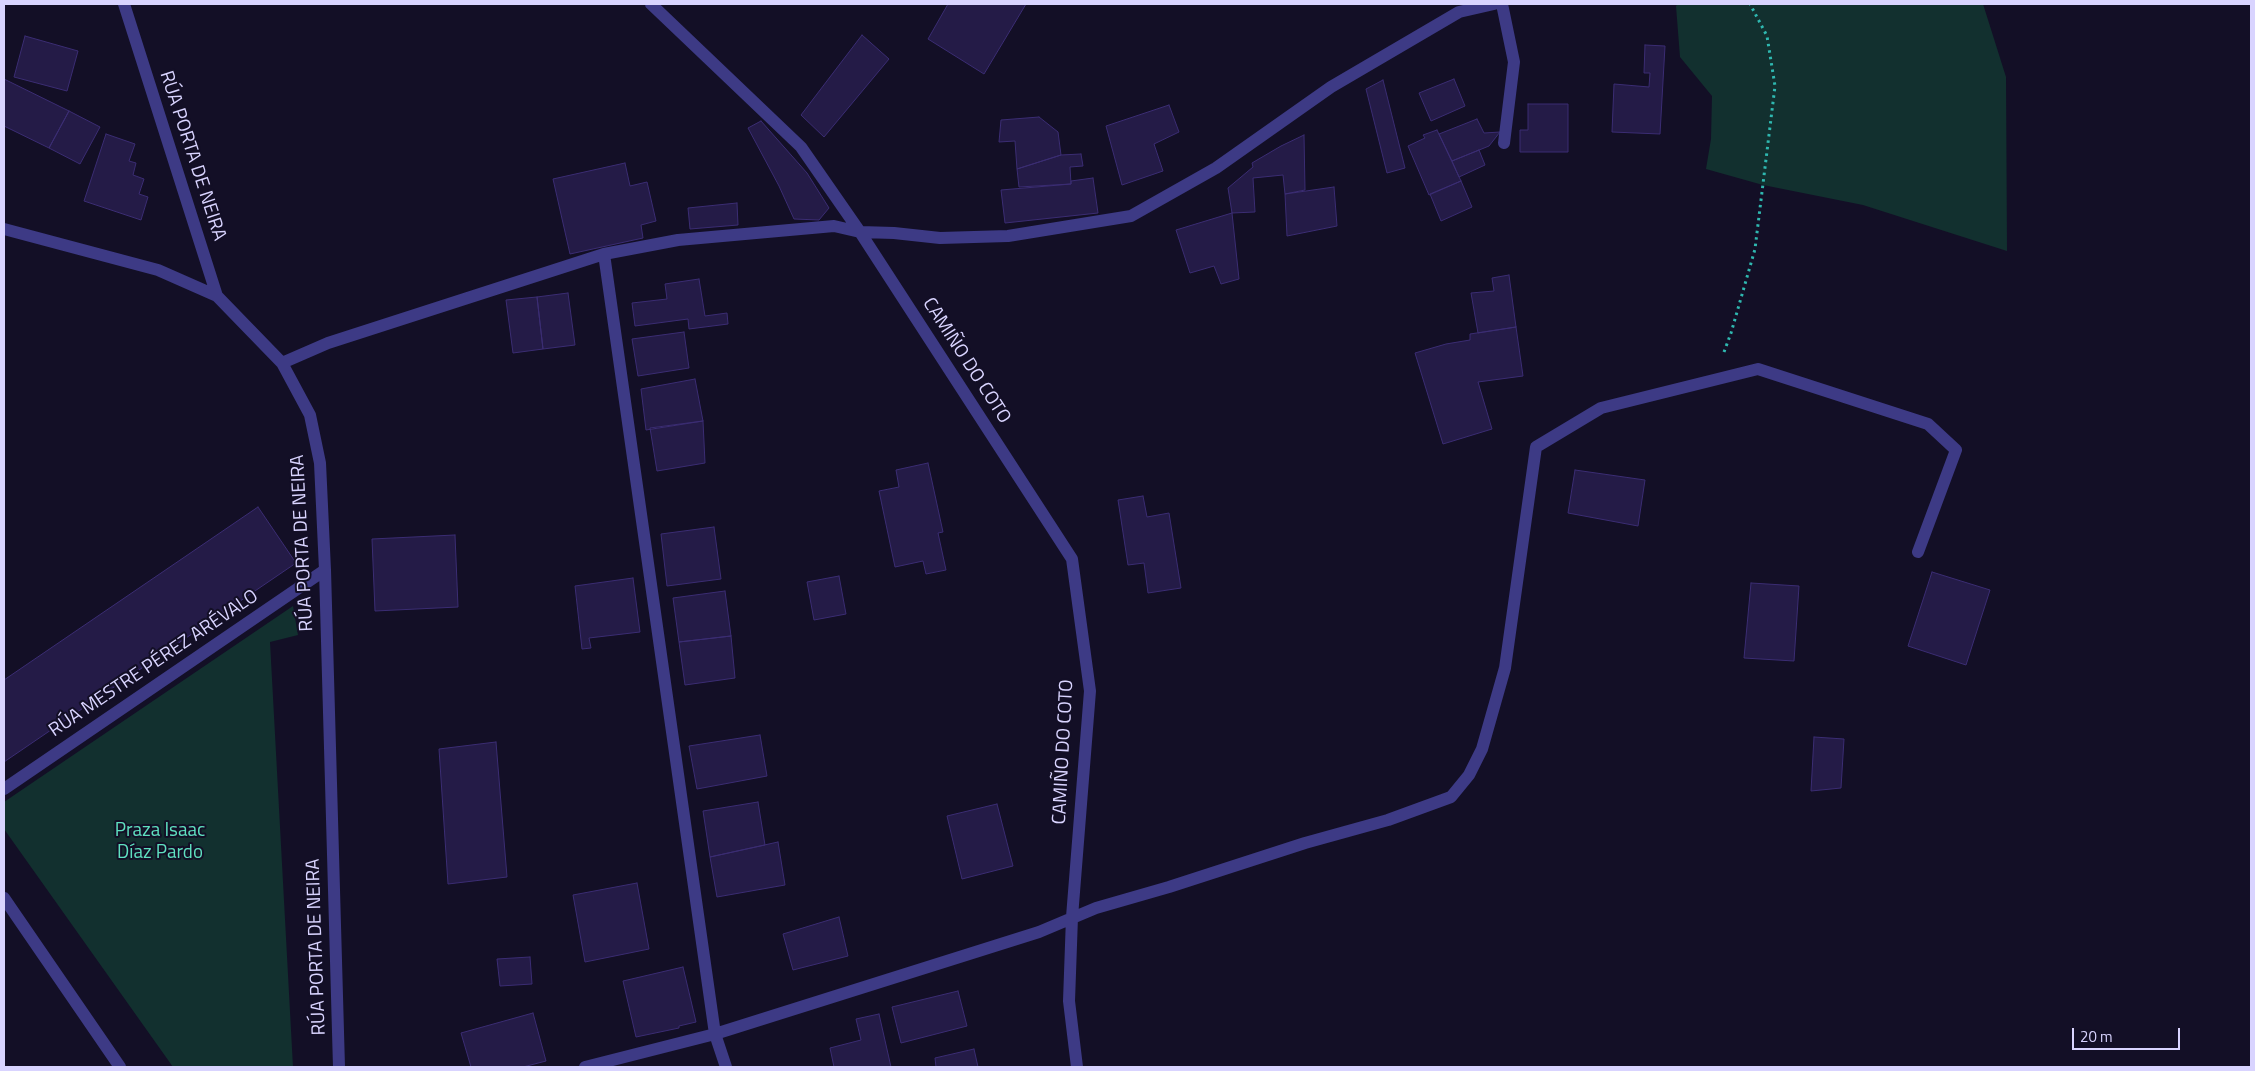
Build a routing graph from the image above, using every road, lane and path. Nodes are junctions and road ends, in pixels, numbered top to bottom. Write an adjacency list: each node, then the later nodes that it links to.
1 (124, 4): 10 (street, RÚA PORTA DE NEIRA)
2 (650, 4): 8 (street, CAMIÑO DO COTO)
3 (1494, 4): 8 (street)
4 (1502, 4): 6 (street)
5 (1750, 4): 12 (path)
6 (1504, 143)
7 (4, 229): 10 (street)
8 (860, 232): 9 (street); 17 (street, CAMIÑO DO COTO)
9 (604, 254): 11 (street); 18 (street)
10 (218, 296): 11 (street, RÚA PORTA DE NEIRA)
11 (282, 363): 14 (street, RÚA PORTA DE NEIRA)
12 (1712, 380): 13 (street); 17 (street)
13 (1918, 552)
14 (325, 570): 15 (street, RÚA MESTRE PÉREZ ARÉVALO); 20 (street, RÚA PORTA DE NEIRA)
15 (4, 789)
16 (4, 898): 19 (street)
17 (1072, 917): 18 (street); 23 (street, CAMIÑO DO COTO)
18 (715, 1034): 21 (street); 22 (street)
19 (120, 1067)
20 (340, 1067)
21 (585, 1067)
22 (726, 1067)
23 (1077, 1067)

